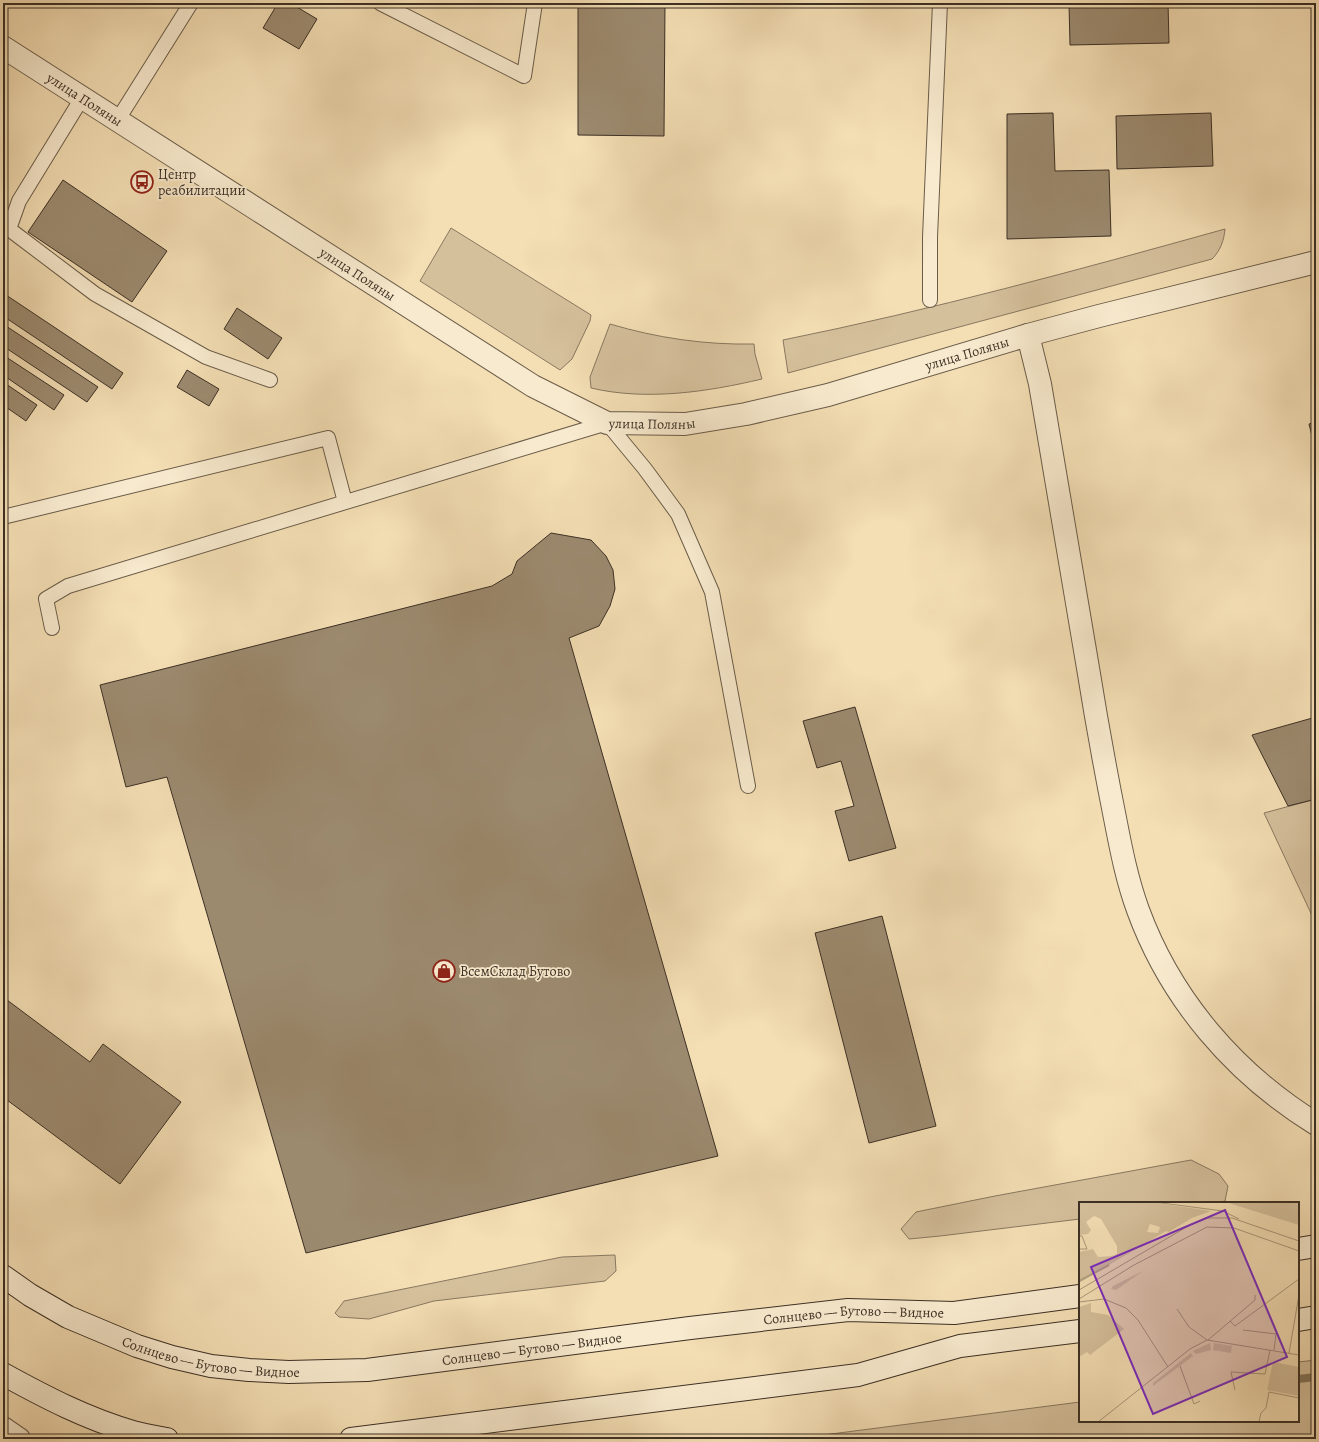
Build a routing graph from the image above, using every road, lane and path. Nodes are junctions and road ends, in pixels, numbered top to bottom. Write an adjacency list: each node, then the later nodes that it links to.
1 (190, 3): 7 (lane)
2 (380, 3): 3 (lane)
3 (535, 3)
4 (940, 3): 9 (lane)
5 (3, 47): 6 (street, улица Поляны)
6 (82, 98): 7 (street, улица Поляны); 11 (lane)
7 (117, 120): 12 (street, улица Поляны)
8 (1316, 262): 10 (street, улица Поляны)
9 (930, 300)
10 (1028, 335): 12 (street, улица Поляны); 17 (street)
11 (270, 380)
12 (607, 423): 13 (lane); 16 (lane)
13 (345, 502): 14 (lane); 15 (lane)
14 (3, 517)
15 (52, 628)
16 (748, 786)
17 (1316, 1124)
18 (1316, 1246): 19 (street)
19 (1299, 1249)
20 (3, 1276): 21 (street, Солнцево — Бутово — Видное)
21 (1079, 1296)
22 (1316, 1317): 23 (street)
23 (1299, 1320)
24 (1079, 1331): 29 (street)
25 (3, 1374): 28 (street)
26 (3, 1428): 27 (street)
27 (19, 1439)
28 (167, 1439)
29 (352, 1439)

